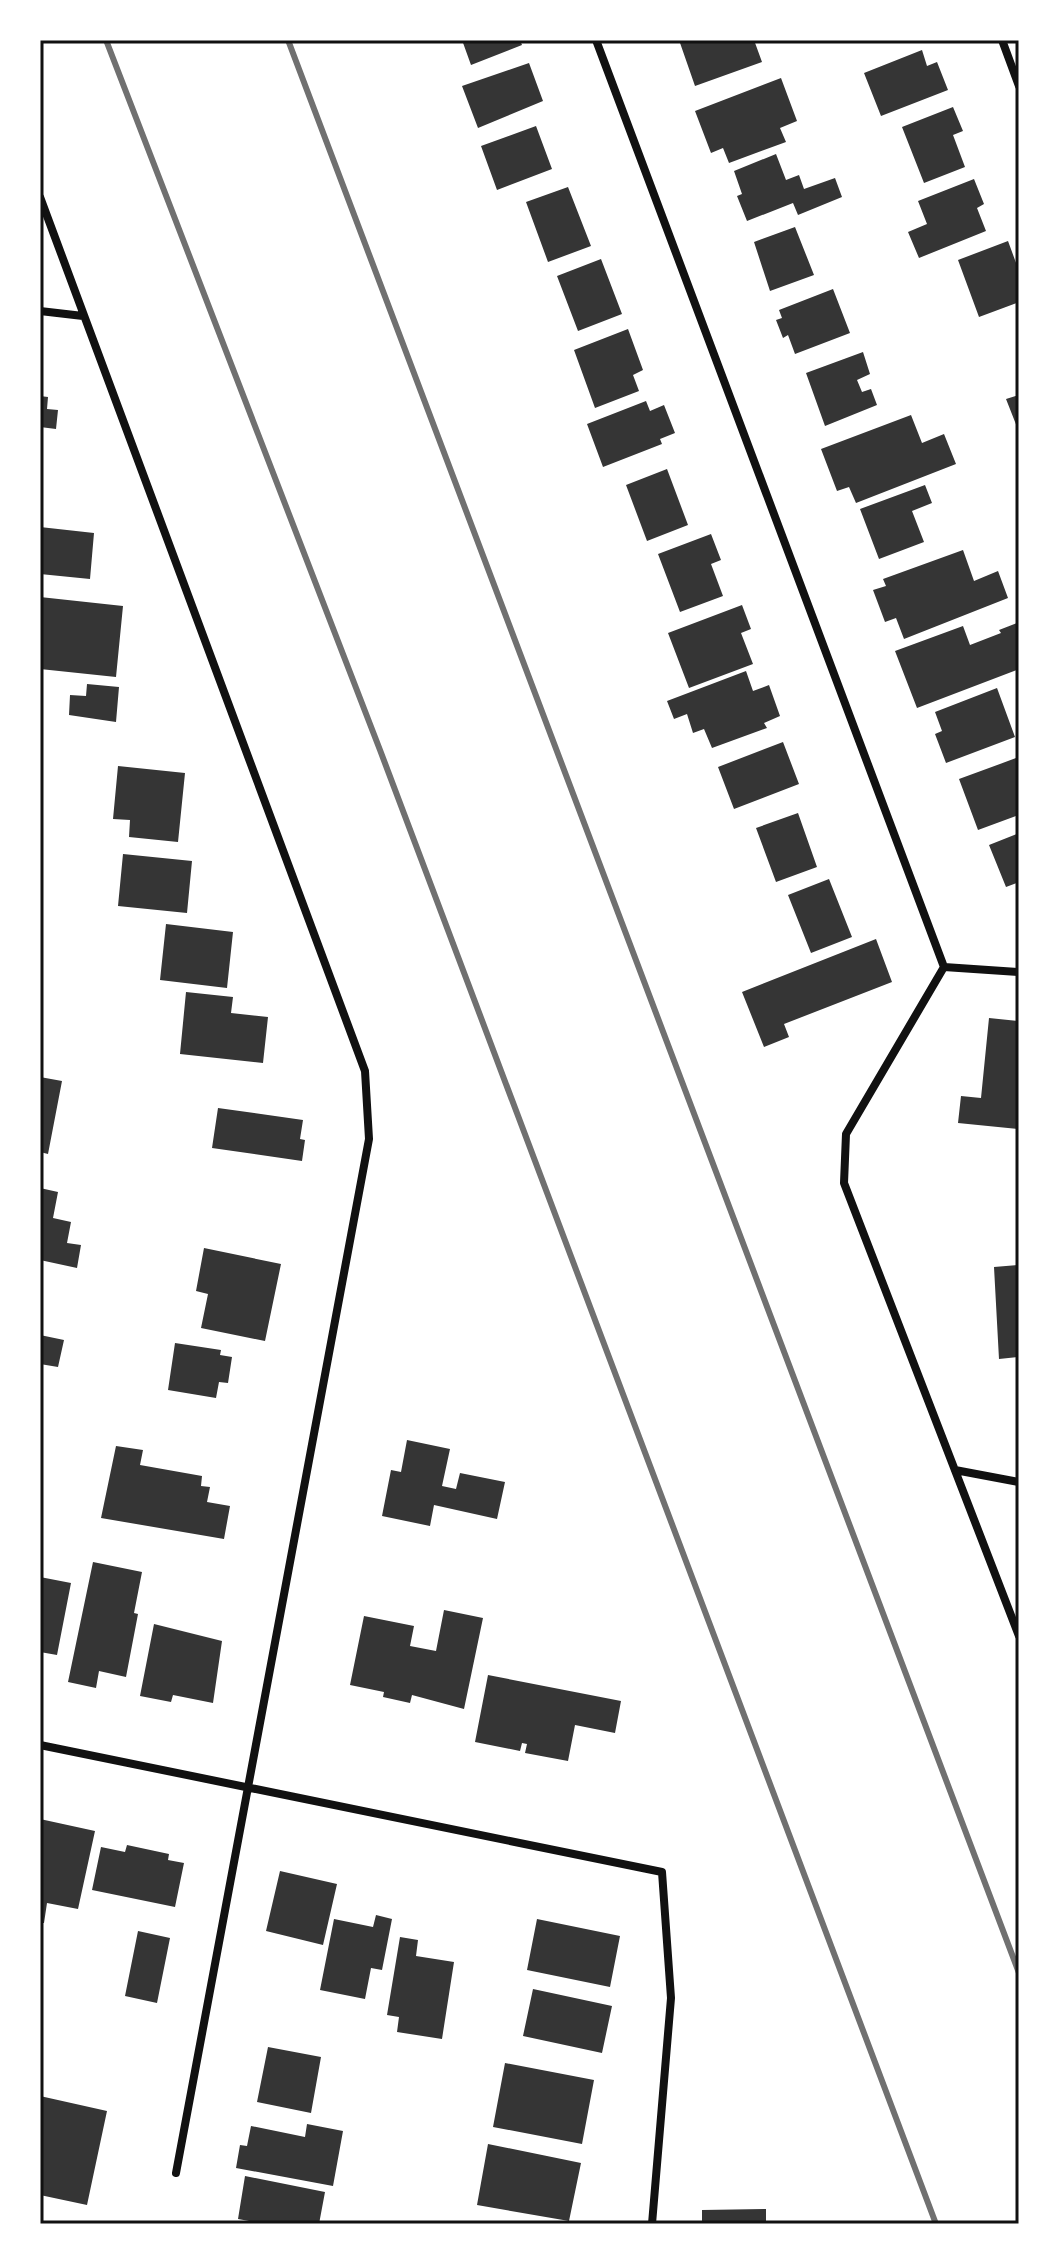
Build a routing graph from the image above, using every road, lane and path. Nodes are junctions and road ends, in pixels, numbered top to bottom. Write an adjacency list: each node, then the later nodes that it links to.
1 (596, 40): 7 (street)
2 (1002, 40): 3 (street)
3 (1019, 86)
4 (40, 197): 6 (street)
5 (40, 311): 6 (street)
6 (83, 316): 13 (street)
7 (944, 967): 8 (street); 9 (street)
8 (1019, 972)
9 (955, 1470): 10 (street); 11 (street)
10 (1019, 1482)
11 (1019, 1636)
12 (40, 1745): 13 (street)
13 (248, 1787): 14 (street); 15 (street)
14 (176, 2173)
15 (652, 2224)

